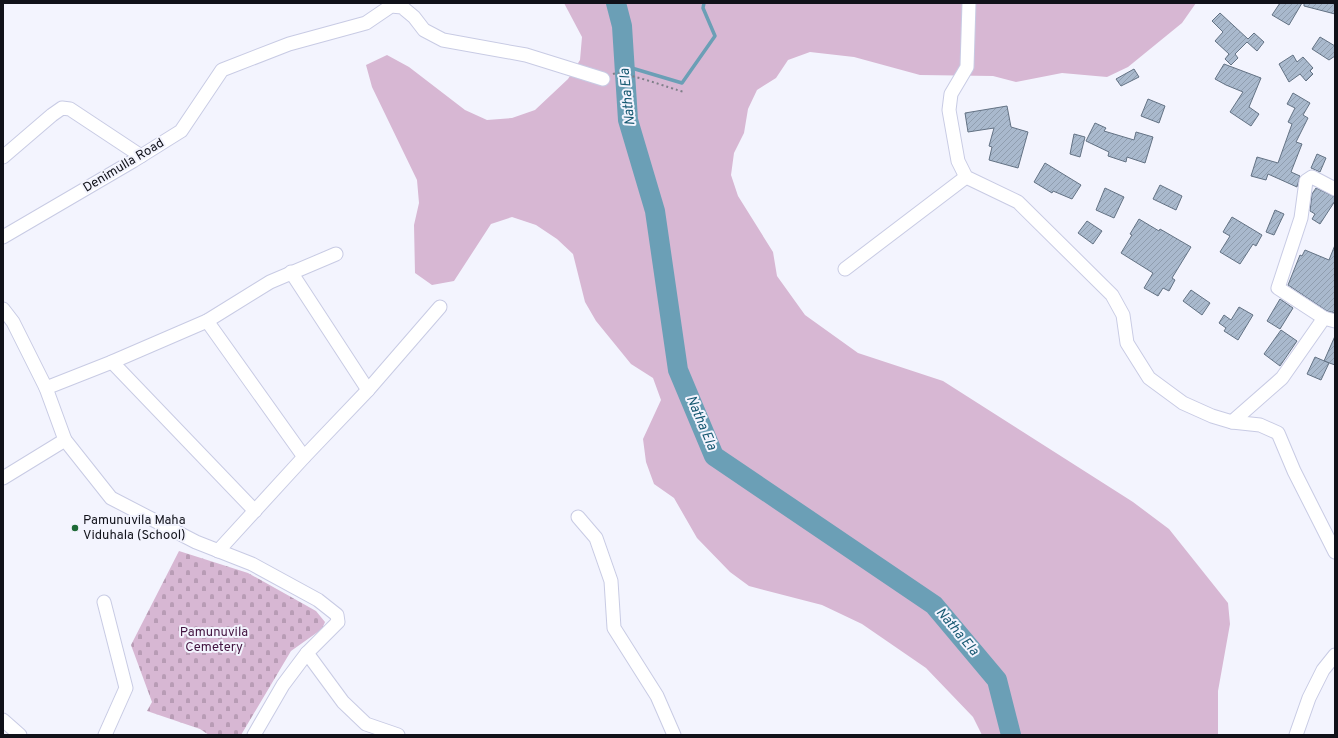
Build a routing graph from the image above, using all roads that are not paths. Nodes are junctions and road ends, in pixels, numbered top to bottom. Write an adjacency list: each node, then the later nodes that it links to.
1 (969, 3): 5 (street)
2 (603, 79): 3 (street, Denimulla Road)
3 (141, 156): 4 (street); 7 (street, Denimulla Road)
4 (3, 157)
5 (966, 177): 9 (street); 18 (street)
6 (1335, 189): 14 (street)
7 (3, 237)
8 (336, 254): 10 (street)
9 (845, 269)
10 (291, 272): 13 (street); 17 (street)
11 (440, 307): 17 (street)
12 (3, 309): 16 (street)
13 (208, 320): 15 (street); 20 (street)
14 (1330, 320): 18 (street)
15 (112, 362): 16 (street); 22 (street)
16 (46, 388): 19 (street)
17 (368, 390): 20 (street)
18 (1232, 422): 25 (street)
19 (66, 440): 21 (street); 24 (street)
20 (304, 457): 22 (street)
21 (3, 478)
22 (255, 510): 24 (street)
23 (578, 518): 34 (street)
24 (218, 551): 27 (street)
25 (1335, 552)
26 (104, 602): 31 (street)
27 (307, 653): 32 (street); 33 (street)
28 (1335, 655): 35 (street)
29 (3, 720): 30 (street)
30 (20, 735)
31 (105, 735)
32 (254, 735)
33 (398, 735)
34 (674, 735)
35 (1296, 735)

